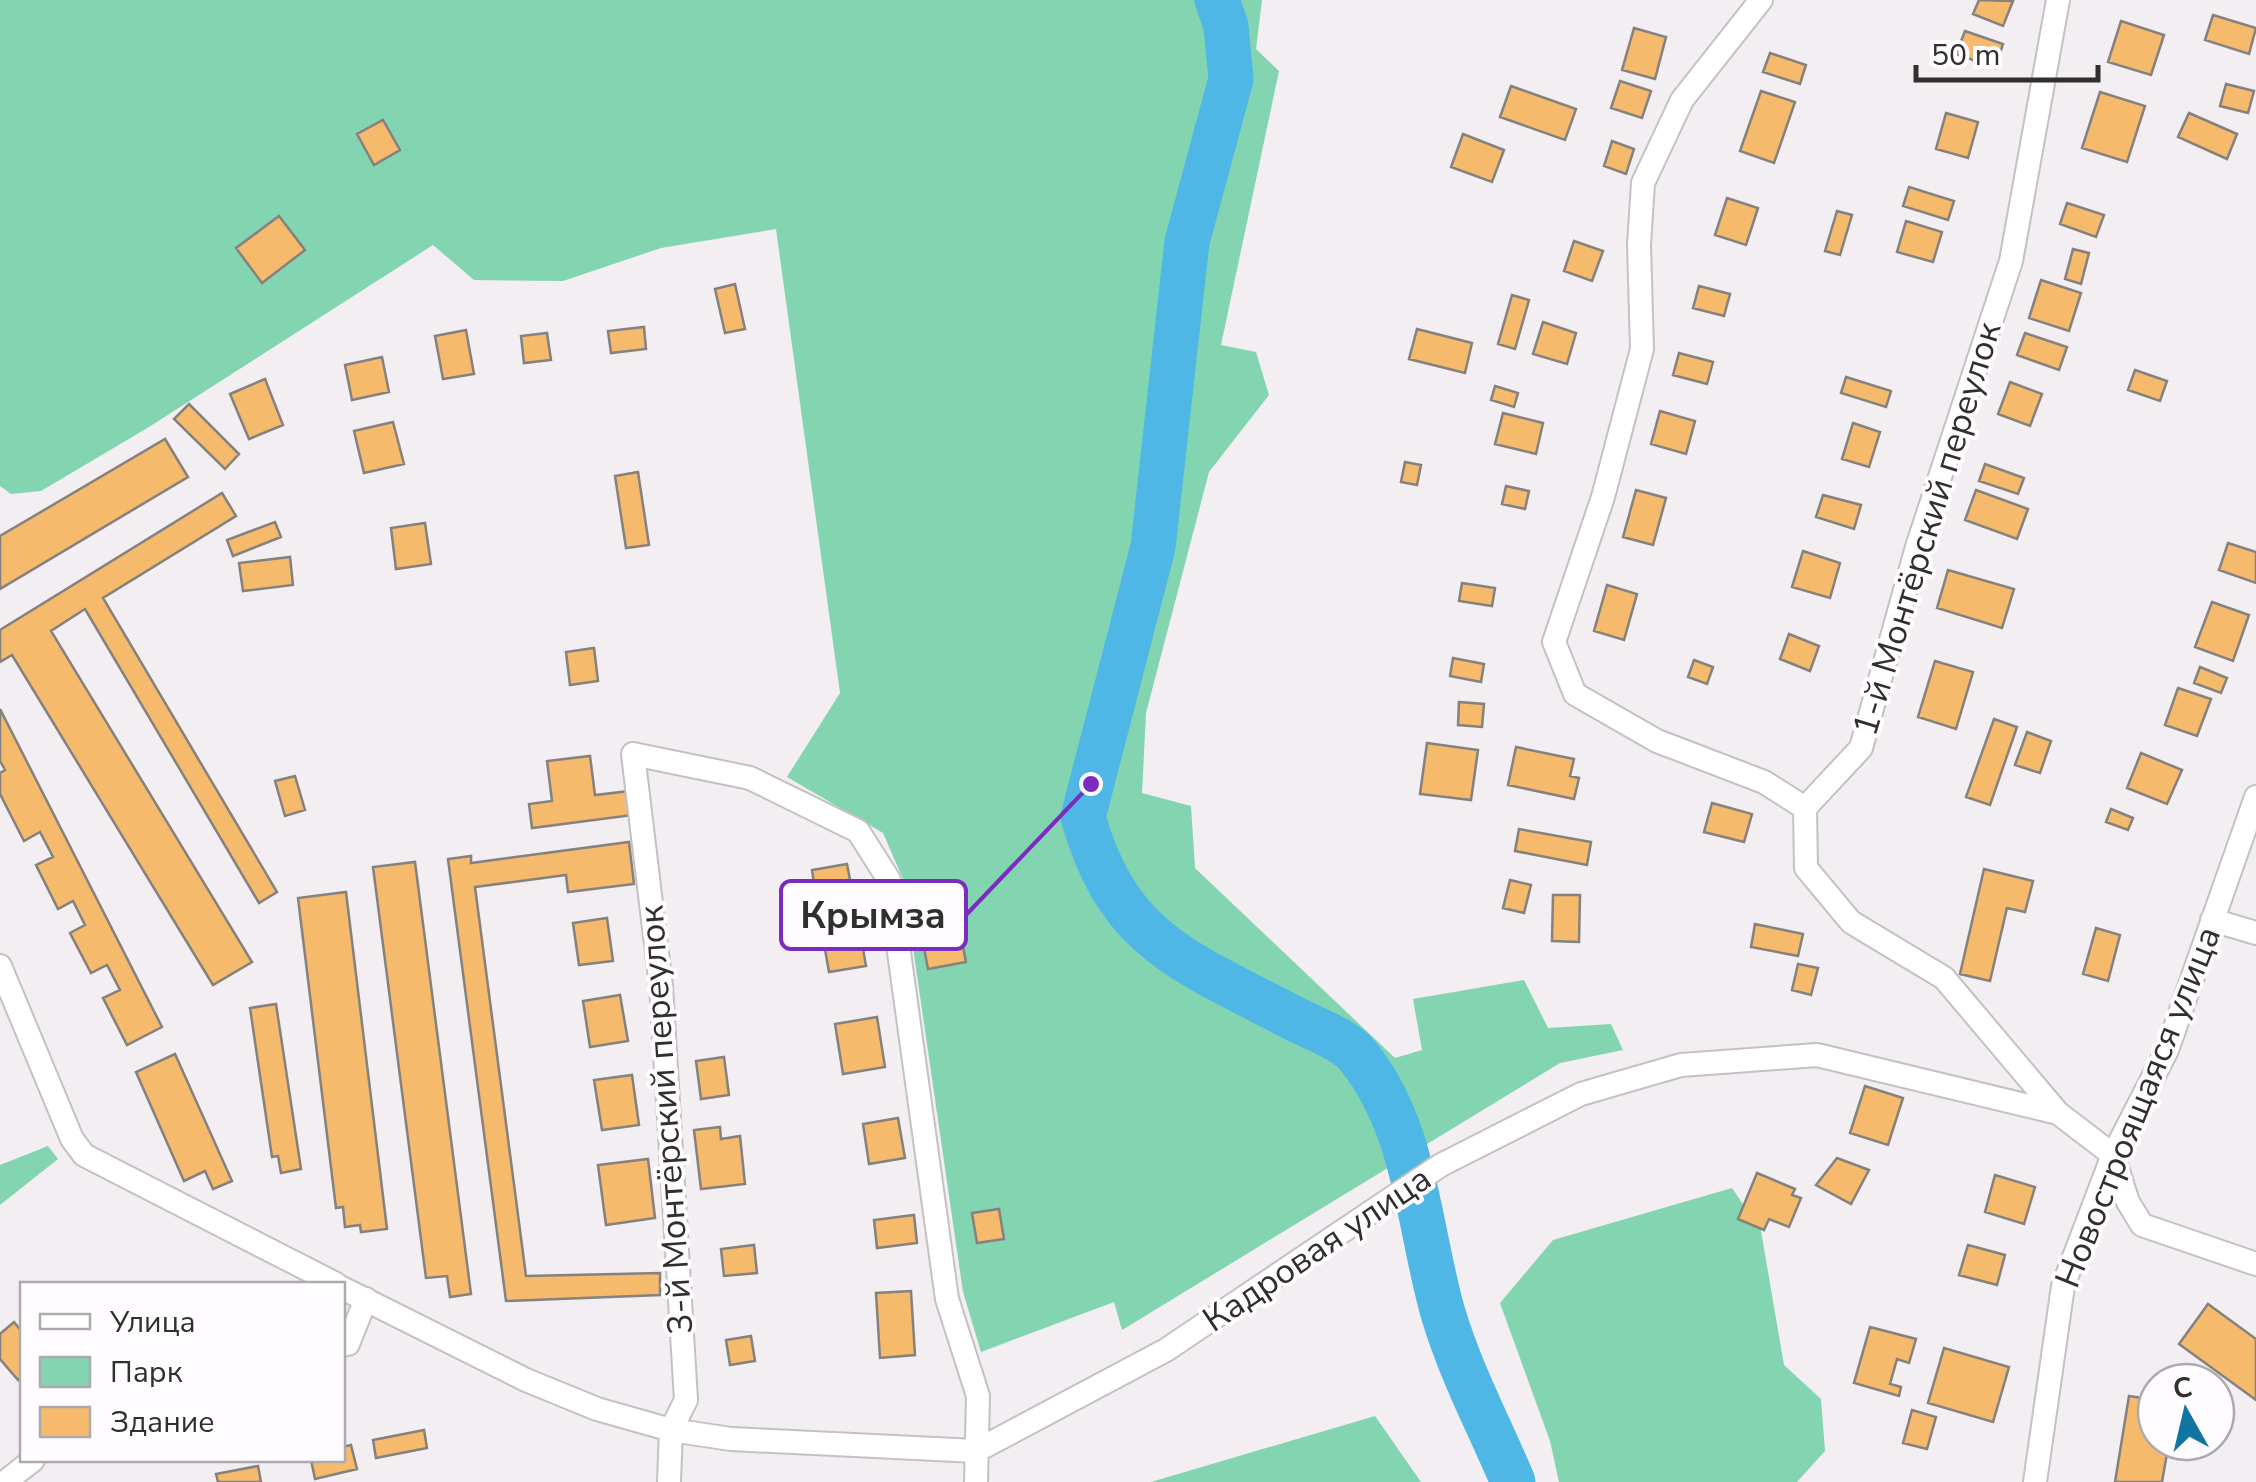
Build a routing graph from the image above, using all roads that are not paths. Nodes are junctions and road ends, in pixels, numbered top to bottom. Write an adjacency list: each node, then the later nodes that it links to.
1 (1760, 0): 4 (street)
2 (2058, 0): 4 (street, 1-й Монтёрский переулок)
3 (2256, 796): 5 (street, Новостроящаяся улица)
4 (1805, 808): 8 (street)
5 (2212, 920): 6 (street); 9 (street, Новостроящаяся улица)
6 (2256, 933)
7 (0, 966): 11 (street, Кадровая улица)
8 (2058, 1114): 9 (street, Кадровая улица); 16 (street, Кадровая улица)
9 (2112, 1155): 10 (street); 21 (street, Новостроящаяся улица)
10 (2256, 1264)
11 (331, 1282)
12 (345, 1289): 13 (street, Кадровая улица)
13 (366, 1299): 14 (street); 15 (street, Кадровая улица)
14 (345, 1344)
15 (671, 1430): 16 (street, Кадровая улица); 16 (street, 3-й Монтёрский переулок); 19 (street, 3-й Монтёрский переулок)
16 (976, 1450): 20 (street)
17 (29, 1462): 18 (street)
18 (4, 1482)
19 (669, 1482)
20 (976, 1482)
21 (2035, 1482)

